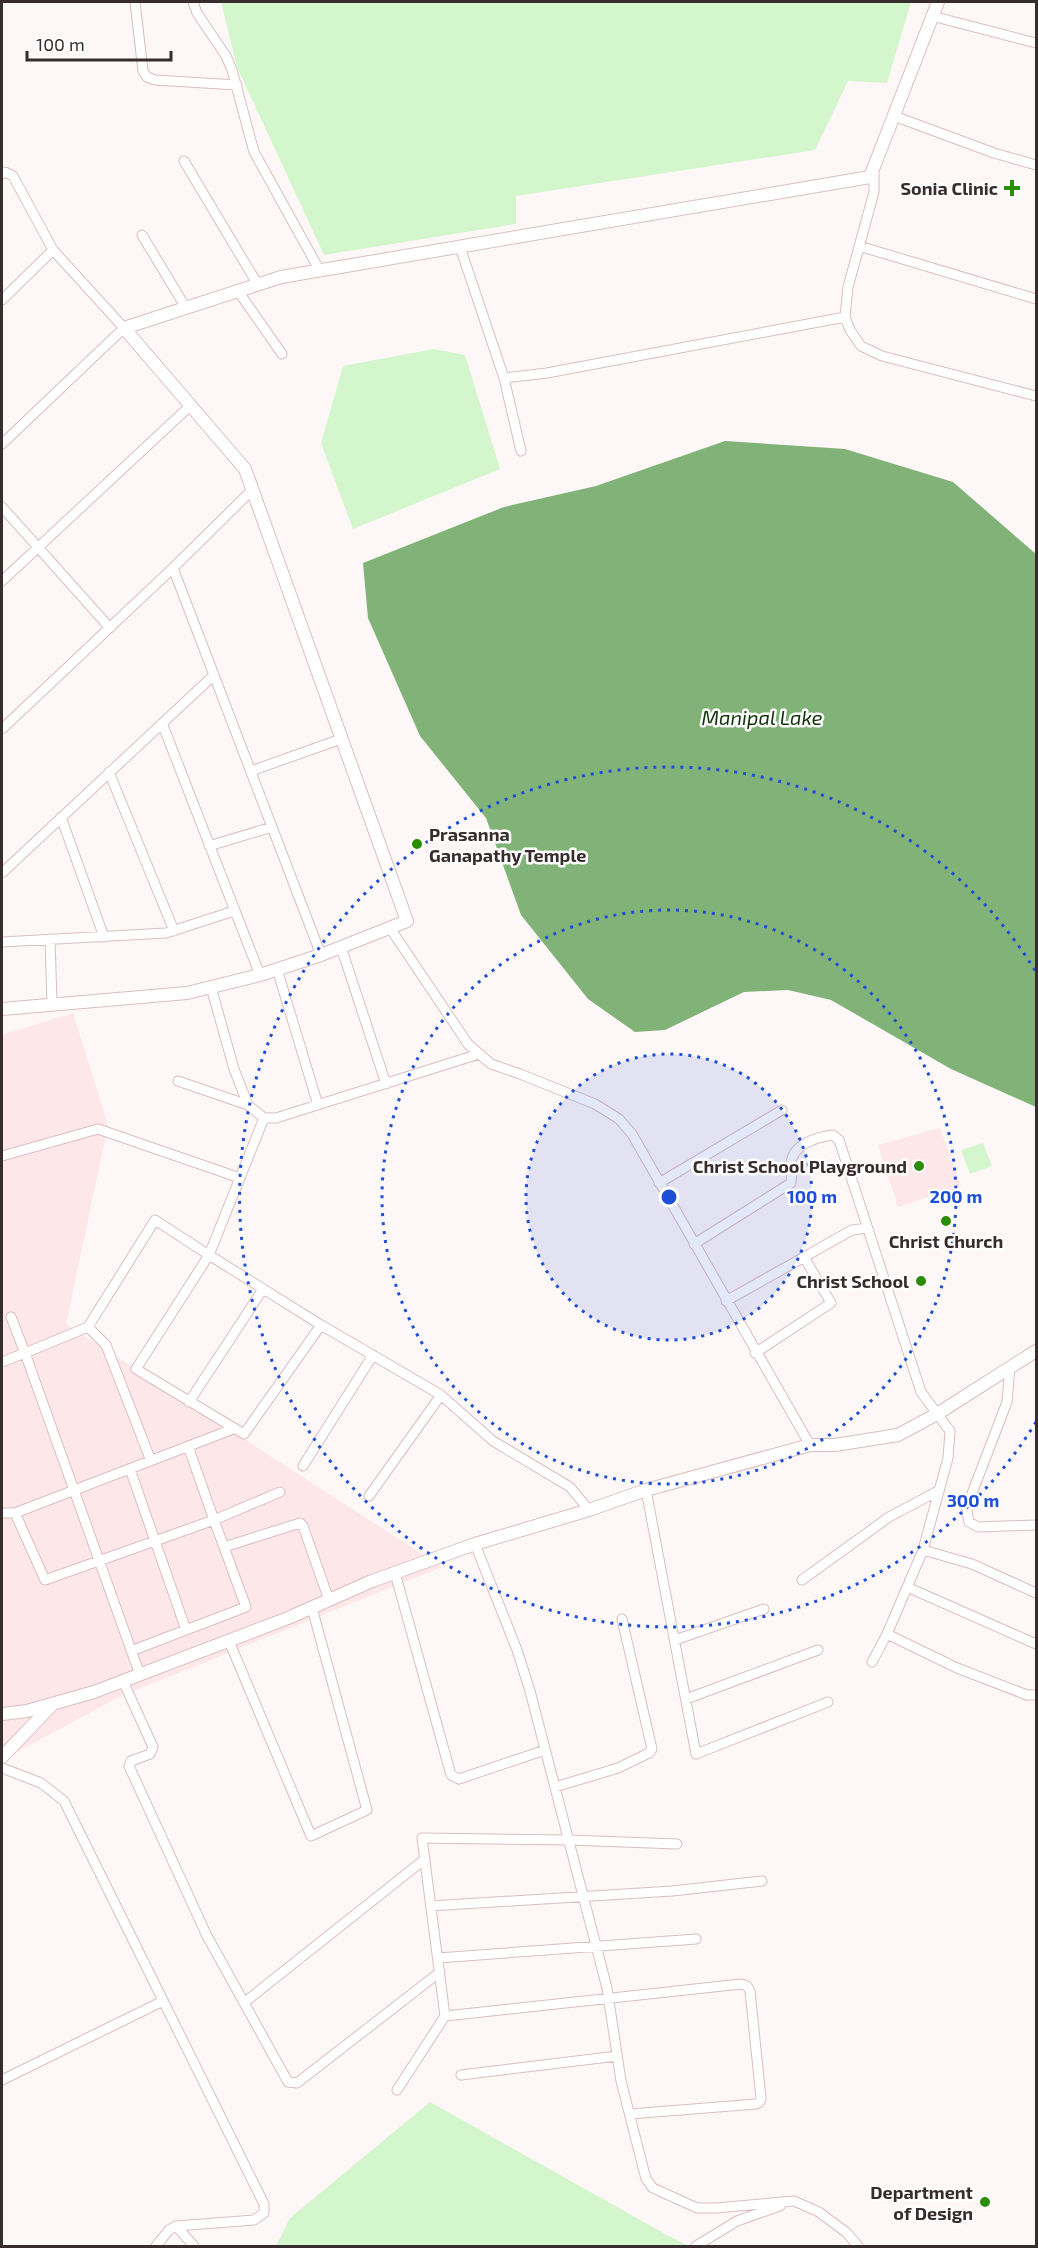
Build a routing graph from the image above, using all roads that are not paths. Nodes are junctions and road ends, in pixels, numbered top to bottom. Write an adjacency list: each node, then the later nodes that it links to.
1 (135, 2): 6 (street)
2 (193, 2): 6 (street)
3 (938, 2): 4 (street)
4 (932, 16): 5 (street); 7 (street)
5 (1036, 43)
6 (237, 85): 16 (street)
7 (894, 116): 9 (street); 10 (street)
8 (184, 161): 17 (street)
9 (1036, 165)
10 (874, 168): 13 (street); 14 (street)
11 (2, 174): 15 (street)
12 (142, 235): 21 (street)
13 (859, 246): 19 (street); 22 (street)
14 (460, 247): 16 (street); 25 (street)
15 (53, 250): 20 (street); 23 (street)
16 (320, 271): 17 (street)
17 (258, 285): 18 (street)
18 (238, 291): 21 (street); 24 (street)
19 (1036, 299)
20 (2, 300)
21 (186, 308): 23 (street)
22 (845, 317): 25 (street); 26 (street)
23 (124, 328): 27 (street); 28 (street)
24 (282, 354)
25 (504, 378): 29 (street)
26 (1036, 396)
27 (191, 405): 30 (street); 32 (street)
28 (2, 444)
29 (521, 451)
30 (252, 490): 33 (street); 39 (street)
31 (2, 507): 32 (street)
32 (38, 548): 34 (street); 35 (street)
33 (173, 568): 35 (street); 36 (street)
34 (2, 581)
35 (110, 628): 38 (street)
36 (214, 675): 37 (street); 40 (street)
37 (162, 723): 41 (street); 44 (street)
38 (2, 729)
39 (341, 739): 40 (street); 47 (street)
40 (251, 771): 43 (street)
41 (110, 772): 42 (street); 48 (street)
42 (61, 818): 45 (street); 49 (street)
43 (272, 826): 44 (street); 53 (street)
44 (209, 846): 46 (street)
45 (2, 873)
46 (234, 911): 48 (street); 55 (street)
47 (390, 928): 52 (street); 59 (street)
48 (174, 931): 49 (street)
49 (104, 937): 50 (street)
50 (50, 939): 51 (street); 57 (street)
51 (2, 942)
52 (341, 947): 53 (street); 61 (street)
53 (321, 956): 54 (street)
54 (278, 969): 55 (street); 63 (street)
55 (260, 975): 56 (street)
56 (211, 987): 57 (street); 62 (street)
57 (52, 1004): 58 (street)
58 (2, 1009)
59 (479, 1054): 61 (street); 68 (street)
60 (178, 1081): 62 (street)
61 (386, 1083): 63 (street)
62 (248, 1105): 65 (street)
63 (318, 1105): 65 (street)
64 (782, 1110): 68 (street)
65 (264, 1118): 67 (street)
66 (2, 1156): 67 (street)
67 (240, 1178): 71 (street)
68 (659, 1183): 70 (street)
69 (867, 1228): 70 (street); 72 (street); 86 (street)
70 (694, 1244): 74 (street)
71 (209, 1255): 73 (street); 77 (street); 85 (street)
72 (804, 1257): 74 (street); 80 (street)
73 (263, 1289): 76 (street); 85 (street)
74 (726, 1301): 80 (street)
75 (11, 1317): 79 (street)
76 (321, 1325): 81 (street); 87 (street)
77 (88, 1327): 79 (street); 90 (street)
78 (1036, 1351): 83 (street)
79 (25, 1353): 82 (street); 94 (street)
80 (755, 1353): 88 (street)
81 (373, 1355): 84 (street); 91 (street)
82 (2, 1362)
83 (1010, 1368): 86 (street); 102 (street)
84 (441, 1395): 97 (street); 98 (street)
85 (189, 1402): 87 (street)
86 (937, 1414): 88 (street); 95 (street)
87 (233, 1429): 89 (street)
88 (810, 1445): 93 (street)
89 (188, 1446): 90 (street); 101 (street)
90 (151, 1461): 92 (street)
91 (303, 1466)
92 (130, 1469): 94 (street); 103 (street)
93 (646, 1490): 98 (street); 118 (street)
94 (74, 1491): 100 (street); 107 (street)
95 (938, 1491): 106 (street); 109 (street)
96 (280, 1492): 101 (street)
97 (369, 1496)
98 (589, 1510): 104 (street)
99 (2, 1513): 100 (street)
100 (15, 1514): 107 (street)
101 (214, 1520): 103 (street); 105 (street)
102 (1036, 1524)
103 (154, 1541): 107 (street); 116 (street)
104 (475, 1544): 108 (street); 131 (street)
105 (224, 1547): 112 (street); 116 (street)
106 (923, 1550): 110 (street); 111 (street)
107 (99, 1561): 122 (street)
108 (395, 1573): 112 (street); 131 (street)
109 (802, 1580)
110 (907, 1587): 117 (street); 120 (street)
111 (1036, 1593)
112 (329, 1600): 113 (street)
113 (312, 1608): 119 (street); 119 (street)
114 (764, 1609): 118 (street)
115 (622, 1619): 134 (street)
116 (186, 1630): 122 (street)
117 (887, 1634): 123 (street); 126 (street)
118 (675, 1640): 127 (street)
119 (229, 1641): 124 (street)
120 (1036, 1644)
121 (818, 1650): 127 (street)
122 (131, 1651): 124 (street)
123 (872, 1662)
124 (140, 1675): 125 (street)
125 (123, 1681): 129 (street); 147 (street)
126 (1036, 1695)
127 (686, 1699): 128 (street)
128 (828, 1702)
129 (53, 1704): 130 (street); 132 (street)
130 (2, 1714)
131 (545, 1750): 134 (street)
132 (2, 1757)
133 (2, 1768): 146 (street)
134 (555, 1787): 135 (street)
135 (568, 1839): 136 (street); 137 (street); 139 (street)
136 (677, 1844)
137 (425, 1859): 140 (street); 147 (street)
138 (762, 1881): 139 (street)
139 (583, 1896): 140 (street); 142 (street)
140 (431, 1906): 143 (street)
141 (696, 1939): 142 (street)
142 (596, 1945): 143 (street); 145 (street)
143 (438, 1958): 144 (street)
144 (440, 1972): 147 (street); 148 (street)
145 (609, 1998): 148 (street); 149 (street); 153 (street)
146 (163, 2001): 151 (street); 155 (street)
147 (245, 2002)
148 (446, 2016): 152 (street)
149 (617, 2056): 150 (street); 153 (street)
150 (461, 2075)
151 (2, 2080)
152 (398, 2090)
153 (630, 2114): 154 (street)
154 (794, 2201): 158 (street); 159 (street)
155 (176, 2226): 156 (street); 157 (street)
156 (156, 2247)
157 (194, 2247)
158 (696, 2247)
159 (858, 2247)

